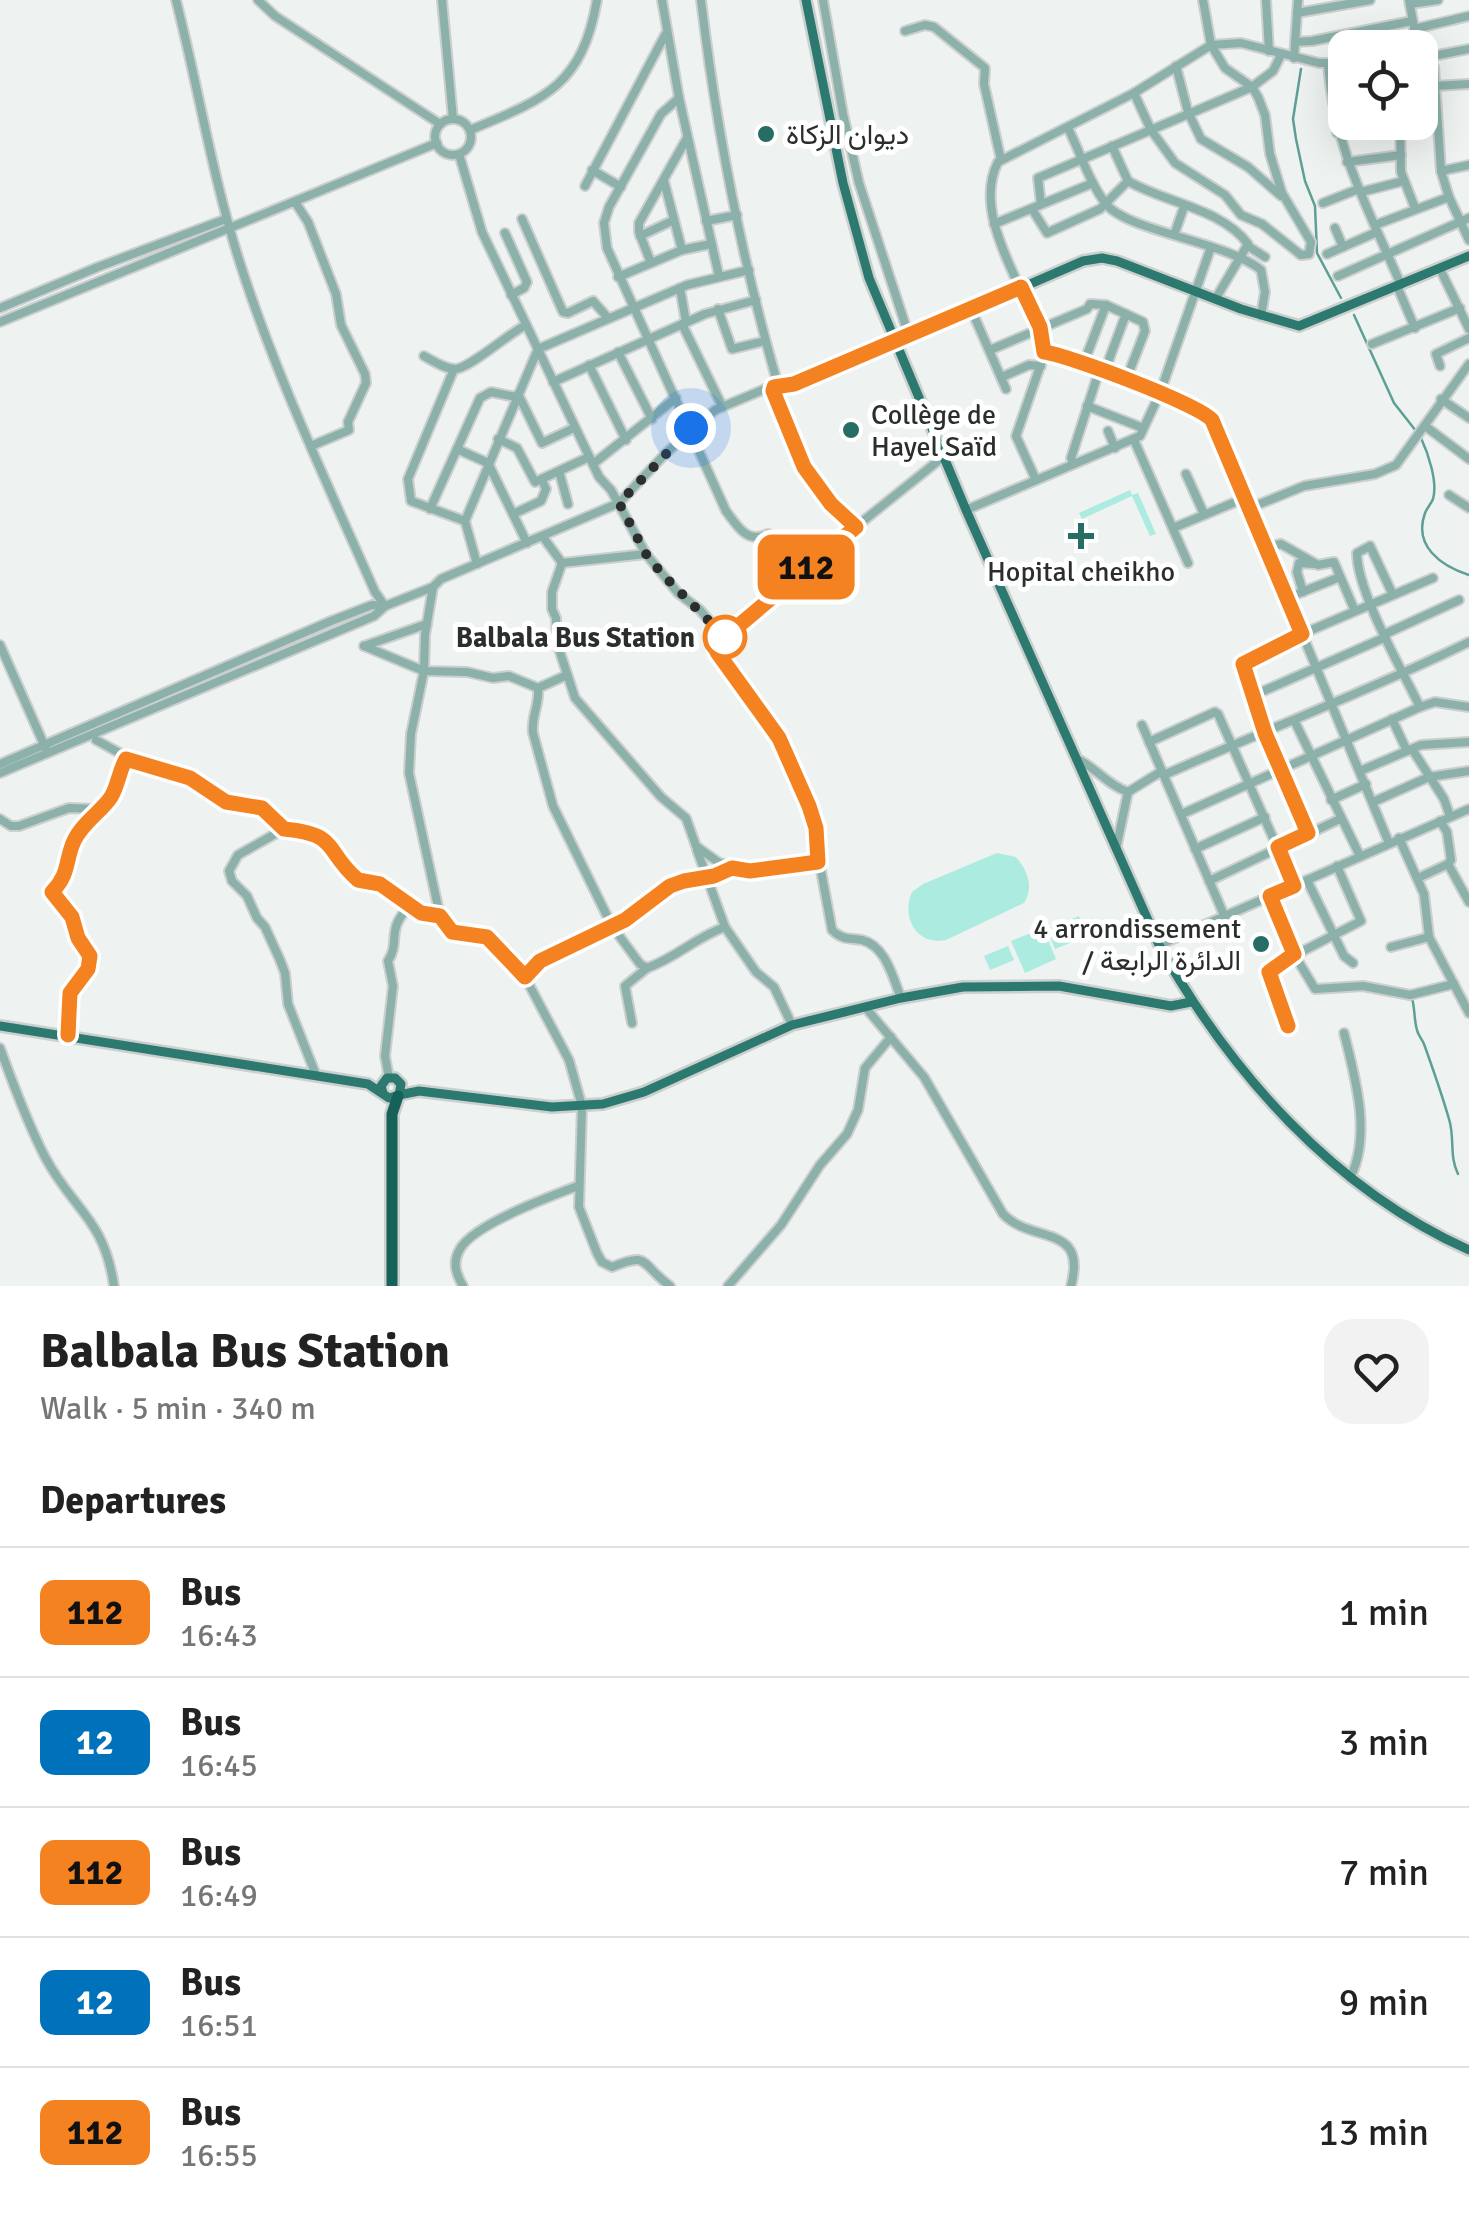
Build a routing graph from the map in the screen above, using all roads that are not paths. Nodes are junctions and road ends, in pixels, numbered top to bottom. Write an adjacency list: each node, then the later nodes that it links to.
1 (176, 0): 78 (street)
2 (258, 0): 40 (street)
3 (442, 0): 39 (street)
4 (597, 0): 42 (street)
5 (662, 0): 20 (street)
6 (701, 0): 73 (street)
7 (806, 0): 128 (main road)
8 (823, 0): 124 (street)
9 (1203, 0): 23 (street)
10 (1266, 0): 25 (street)
11 (1298, 0): 15 (street)
12 (1370, 0): 15 (street)
13 (1438, 0): 14 (street)
14 (1410, 2): 17 (street)
15 (1297, 12): 22 (street)
16 (1469, 16): 17 (street)
17 (1413, 25): 18 (street); 21 (street)
18 (1415, 30)
19 (905, 31): 53 (street)
20 (667, 33): 37 (street); 56 (street)
21 (1316, 40): 22 (street); 29 (street)
22 (1296, 42): 28 (street)
23 (1211, 45): 25 (street); 31 (street); 35 (street)
24 (1469, 50): 26 (street)
25 (1269, 51): 27 (street)
26 (1438, 51)
27 (1281, 55): 28 (street); 35 (street)
28 (1294, 58): 29 (street)
29 (1324, 64): 30 (street); 32 (street)
30 (1328, 64)
31 (1176, 66): 36 (street); 38 (street)
32 (1328, 79)
33 (1469, 84): 34 (street)
34 (1438, 86)
35 (1252, 87): 38 (street); 66 (street)
36 (1134, 93): 41 (street); 43 (street)
37 (679, 98): 44 (street); 63 (street)
38 (1188, 112): 43 (street); 66 (street)
39 (453, 119): 40 (street); 42 (street)
40 (440, 124): 48 (street)
41 (1068, 128): 52 (street); 53 (street)
42 (470, 130): 50 (street)
43 (1151, 130): 49 (street); 66 (street)
44 (687, 138): 58 (street); 77 (street)
45 (1340, 140): 54 (street)
46 (1401, 140): 51 (street)
47 (1438, 140): 57 (street)
48 (437, 143): 50 (street); 67 (street)
49 (1112, 146): 52 (street); 59 (street)
50 (459, 154): 106 (street)
51 (1401, 154): 54 (street); 60 (street)
52 (1083, 158): 61 (street); 70 (street)
53 (1000, 160): 79 (street)
54 (1347, 162): 64 (street)
55 (1469, 165): 57 (street)
56 (592, 170): 62 (street); 63 (street)
57 (1441, 171): 65 (street)
58 (664, 180): 75 (street); 84 (street)
59 (1128, 180): 68 (street); 71 (street)
60 (1404, 181): 64 (street); 72 (street)
61 (1093, 183): 68 (street); 70 (street)
62 (585, 186)
63 (621, 187): 101 (street)
64 (1360, 192): 69 (street); 81 (street)
65 (1448, 197): 72 (street); 76 (street)
66 (1285, 198)
67 (295, 202): 78 (street); 164 (street)
68 (1106, 204): 70 (street); 83 (street)
69 (1323, 204)
70 (1036, 207): 79 (street)
71 (1184, 207): 83 (street); 87 (street)
72 (1415, 208): 81 (street)
73 (737, 214): 77 (street); 98 (street)
74 (522, 218): 117 (street)
75 (674, 220): 84 (street); 90 (street)
76 (1465, 220): 85 (street); 91 (street)
77 (706, 221): 86 (street)
78 (228, 224): 110 (street); 118 (street); 164 (street)
79 (994, 224): 103 (street)
80 (1335, 228): 89 (street)
81 (1376, 229): 89 (street); 91 (street)
82 (505, 233): 106 (street)
83 (1174, 234): 88 (street)
84 (640, 236): 96 (street)
85 (1469, 240)
86 (712, 244): 90 (street); 99 (street)
87 (1248, 246): 93 (street); 95 (street)
88 (1211, 247): 95 (street); 105 (street)
89 (1343, 247): 92 (street)
90 (682, 250): 96 (street)
91 (1387, 253): 100 (street); 102 (street)
92 (1326, 254)
93 (1265, 256)
94 (1469, 256): 97 (main road)
95 (1242, 258): 107 (street); 116 (street)
96 (651, 263): 101 (street)
97 (1440, 268): 102 (main road); 112 (street)
98 (748, 270): 99 (street); 108 (street)
99 (718, 276): 104 (street)
100 (1338, 276)
101 (618, 278): 111 (street)
102 (1399, 286): 116 (main road); 122 (street)
103 (1021, 287): 105 (main road); 113 (main road); 121 (street)
104 (680, 288): 111 (street); 119 (street)
105 (1197, 292): 107 (main road); 147 (street)
106 (511, 295): 120 (street)
107 (1216, 298): 116 (main road)
108 (756, 300): 114 (street); 127 (street)
109 (1106, 305): 115 (street); 121 (street); 137 (street)
110 (0, 308)
111 (632, 308): 117 (street); 125 (street)
112 (1460, 308): 122 (street); 123 (street)
113 (972, 309): 124 (main road); 131 (street)
114 (718, 310): 119 (street); 127 (street)
115 (1126, 314): 141 (street); 143 (street)
116 (1262, 316)
117 (608, 318): 130 (street)
118 (0, 322)
119 (684, 323): 125 (street); 151 (street)
120 (526, 325): 130 (street); 140 (street)
121 (1040, 327): 131 (street); 133 (street)
122 (1415, 328): 129 (street)
123 (1469, 329)
124 (909, 336): 128 (main road)
125 (647, 338): 132 (street); 149 (street)
126 (1469, 338): 139 (street)
127 (765, 341): 145 (street)
128 (895, 342): 145 (street); 168 (main road)
129 (1372, 344)
130 (538, 349): 144 (street); 148 (street)
131 (990, 350): 142 (street)
132 (618, 352): 136 (street); 154 (street)
133 (1044, 352): 137 (street); 138 (street)
134 (424, 356): 140 (street)
135 (1469, 364): 150 (street)
136 (589, 365): 144 (street); 161 (street)
137 (1083, 365): 141 (street)
138 (1040, 366): 142 (street); 176 (street)
139 (1440, 366)
140 (454, 370): 183 (street)
141 (1101, 372): 143 (street); 152 (street)
142 (1002, 376): 146 (street)
143 (1126, 380): 147 (street)
144 (554, 382): 156 (street)
145 (774, 387): 151 (street); 188 (street)
146 (1006, 389)
147 (1160, 393): 158 (street); 178 (street)
148 (517, 396): 160 (street); 163 (street); 166 (street)
149 (676, 398): 154 (street); 157 (street)
150 (1442, 399): 153 (street); 155 (street)
151 (722, 406): 157 (street)
152 (1086, 406): 158 (street); 172 (street)
153 (1469, 418)
154 (652, 419): 161 (street)
155 (1425, 426): 169 (street); 181 (street)
156 (574, 428): 163 (street); 170 (street)
157 (691, 428): 179 (street); 200 (street)
158 (1144, 428): 162 (street)
159 (1108, 431): 165 (street)
160 (498, 439): 167 (street); 171 (street)
161 (626, 440): 170 (street)
162 (1134, 440): 165 (street); 189 (street)
163 (542, 443): 167 (street)
164 (311, 446): 209 (street)
165 (1115, 448): 172 (street)
166 (457, 449): 171 (street); 183 (street)
167 (520, 454): 175 (street)
168 (943, 456): 184 (main road); 188 (street)
169 (1469, 459)
170 (591, 460): 173 (street); 179 (street)
171 (488, 463): 185 (street); 187 (street)
172 (1074, 464): 176 (street)
173 (560, 471): 175 (street); 180 (street)
174 (1186, 474): 186 (street)
175 (542, 480): 185 (street)
176 (1036, 480): 184 (street)
177 (1449, 495): 182 (street)
178 (1245, 498): 181 (street); 186 (street)
179 (619, 503): 190 (street); 194 (street)
180 (568, 504)
181 (1250, 508): 192 (street)
182 (1469, 508)
183 (430, 509): 187 (street)
184 (966, 510): 239 (main road)
185 (513, 514): 191 (street)
186 (1204, 514): 189 (street)
187 (464, 521): 197 (street)
188 (856, 527): 200 (street)
189 (1173, 528): 195 (street)
190 (543, 537): 191 (street); 198 (street)
191 (527, 543): 197 (street)
192 (1265, 548): 193 (street); 206 (street)
193 (1296, 551): 196 (street); 199 (street)
194 (646, 554): 198 (street); 214 (street)
195 (1188, 562)
196 (1299, 563): 199 (street); 204 (street)
197 (477, 564): 203 (street)
198 (562, 564): 220 (street)
199 (1318, 564): 201 (street)
200 (797, 574): 214 (street)
201 (1340, 577): 204 (street); 210 (street)
202 (1432, 578): 205 (street)
203 (433, 587): 209 (street); 211 (street)
204 (1303, 592): 206 (street)
205 (1393, 596): 208 (street); 208 (street)
206 (1287, 598): 212 (street)
207 (1459, 600): 213 (street)
208 (1372, 604): 210 (street); 213 (street)
209 (384, 606): 235 (street)
210 (1356, 611): 212 (street)
211 (428, 624): 218 (street); 218 (street)
212 (1302, 634): 217 (street); 222 (street)
213 (1386, 636): 217 (street); 219 (street)
214 (724, 638): 269 (street)
215 (1469, 642): 219 (street)
216 (0, 645): 235 (street)
217 (1318, 668): 222 (street); 223 (street)
218 (424, 671): 221 (street); 281 (street)
219 (1402, 671): 223 (street); 225 (street)
220 (567, 676): 221 (street); 264 (street)
221 (538, 688): 283 (street)
222 (1252, 696): 229 (street)
223 (1332, 703): 227 (street); 231 (street)
224 (1469, 707): 225 (street)
225 (1420, 708): 226 (street)
226 (1392, 719): 231 (street); 236 (street)
227 (1295, 722): 229 (street); 237 (street)
228 (1142, 725): 232 (street)
229 (1265, 733): 234 (street); 241 (street)
230 (96, 740): 238 (street)
231 (1346, 740): 237 (street); 243 (street)
232 (1149, 742): 234 (street); 245 (street)
233 (1469, 742): 236 (street)
234 (1233, 744): 245 (street); 247 (street)
235 (46, 749): 240 (street); 244 (street)
236 (1410, 751): 243 (street); 246 (street)
237 (1311, 756): 241 (street); 250 (street)
238 (126, 759): 252 (street); 260 (street)
239 (1077, 759): 249 (street); 266 (main road)
240 (0, 764)
241 (1281, 770): 247 (street); 261 (street)
242 (1469, 770): 246 (street)
243 (1360, 771): 248 (street)
244 (0, 773)
245 (1163, 773): 249 (street); 254 (street)
246 (1429, 777): 251 (street); 256 (street)
247 (1250, 784): 254 (street); 255 (street)
248 (1366, 784): 250 (street); 251 (street)
249 (1128, 792): 266 (street)
250 (1332, 800): 258 (street)
251 (1373, 802): 263 (street)
252 (98, 809): 257 (street); 303 (street)
253 (1469, 810): 256 (street)
254 (1182, 814): 267 (street)
255 (1264, 816): 265 (street); 267 (street)
256 (1450, 816): 259 (street)
257 (0, 818)
258 (1340, 819): 261 (street); 268 (street)
259 (1440, 821): 262 (street); 270 (street)
260 (284, 829): 280 (street); 306 (street)
261 (1308, 833): 265 (street)
262 (1399, 838): 263 (street); 274 (street)
263 (1389, 843): 268 (street)
264 (696, 846): 272 (street); 273 (street)
265 (1278, 847): 275 (street); 277 (street)
266 (1116, 848): 287 (main road)
267 (1196, 849): 275 (street)
268 (1360, 856): 271 (street)
269 (818, 862): 272 (street); 294 (street)
270 (1448, 864): 274 (street); 279 (street)
271 (1337, 866): 276 (street); 285 (street)
272 (732, 868): 273 (street)
273 (707, 878): 283 (street); 284 (street)
274 (1418, 878): 286 (street)
275 (1209, 880): 282 (street)
276 (1307, 880): 277 (street); 285 (street)
277 (1294, 886): 278 (street)
278 (1270, 896): 282 (street); 289 (street)
279 (1469, 902)
280 (410, 906): 281 (street); 307 (street)
281 (440, 916): 292 (street)
282 (1224, 916): 287 (street)
283 (612, 926): 291 (street); 292 (street)
284 (724, 927): 291 (street); 299 (street)
285 (1333, 935): 289 (street); 290 (street)
286 (1428, 937): 288 (street); 293 (street)
287 (1159, 945): 295 (main road)
288 (1391, 947)
289 (1294, 954): 293 (street); 301 (street)
290 (1353, 963)
291 (648, 968): 298 (street)
292 (525, 977): 311 (street)
293 (1454, 984): 297 (street)
294 (901, 998): 295 (main road); 296 (main road)
295 (1191, 1002): 312 (main road)
296 (866, 1007): 299 (main road); 304 (street)
297 (1469, 1013)
298 (632, 1023)
299 (792, 1025): 311 (main road)
300 (0, 1026): 303 (main road)
301 (1288, 1026)
302 (1344, 1033): 312 (street)
303 (68, 1035): 306 (main road)
304 (891, 1037): 319 (street); 320 (street)
305 (0, 1048): 315 (street)
306 (316, 1075): 308 (main road)
307 (391, 1079): 308 (main road); 309 (main road); 310 (main road); 310 (main road)
308 (368, 1084): 310 (main road)
309 (418, 1092): 310 (main road); 311 (main road)
310 (391, 1095): 316 (highway)
311 (582, 1106): 313 (street)
312 (1350, 1178): 314 (main road)
313 (578, 1186): 317 (street); 318 (street)
314 (1469, 1250)
315 (114, 1286)
316 (392, 1286)
317 (463, 1286)
318 (670, 1286)
319 (728, 1286)
320 (1071, 1286)

